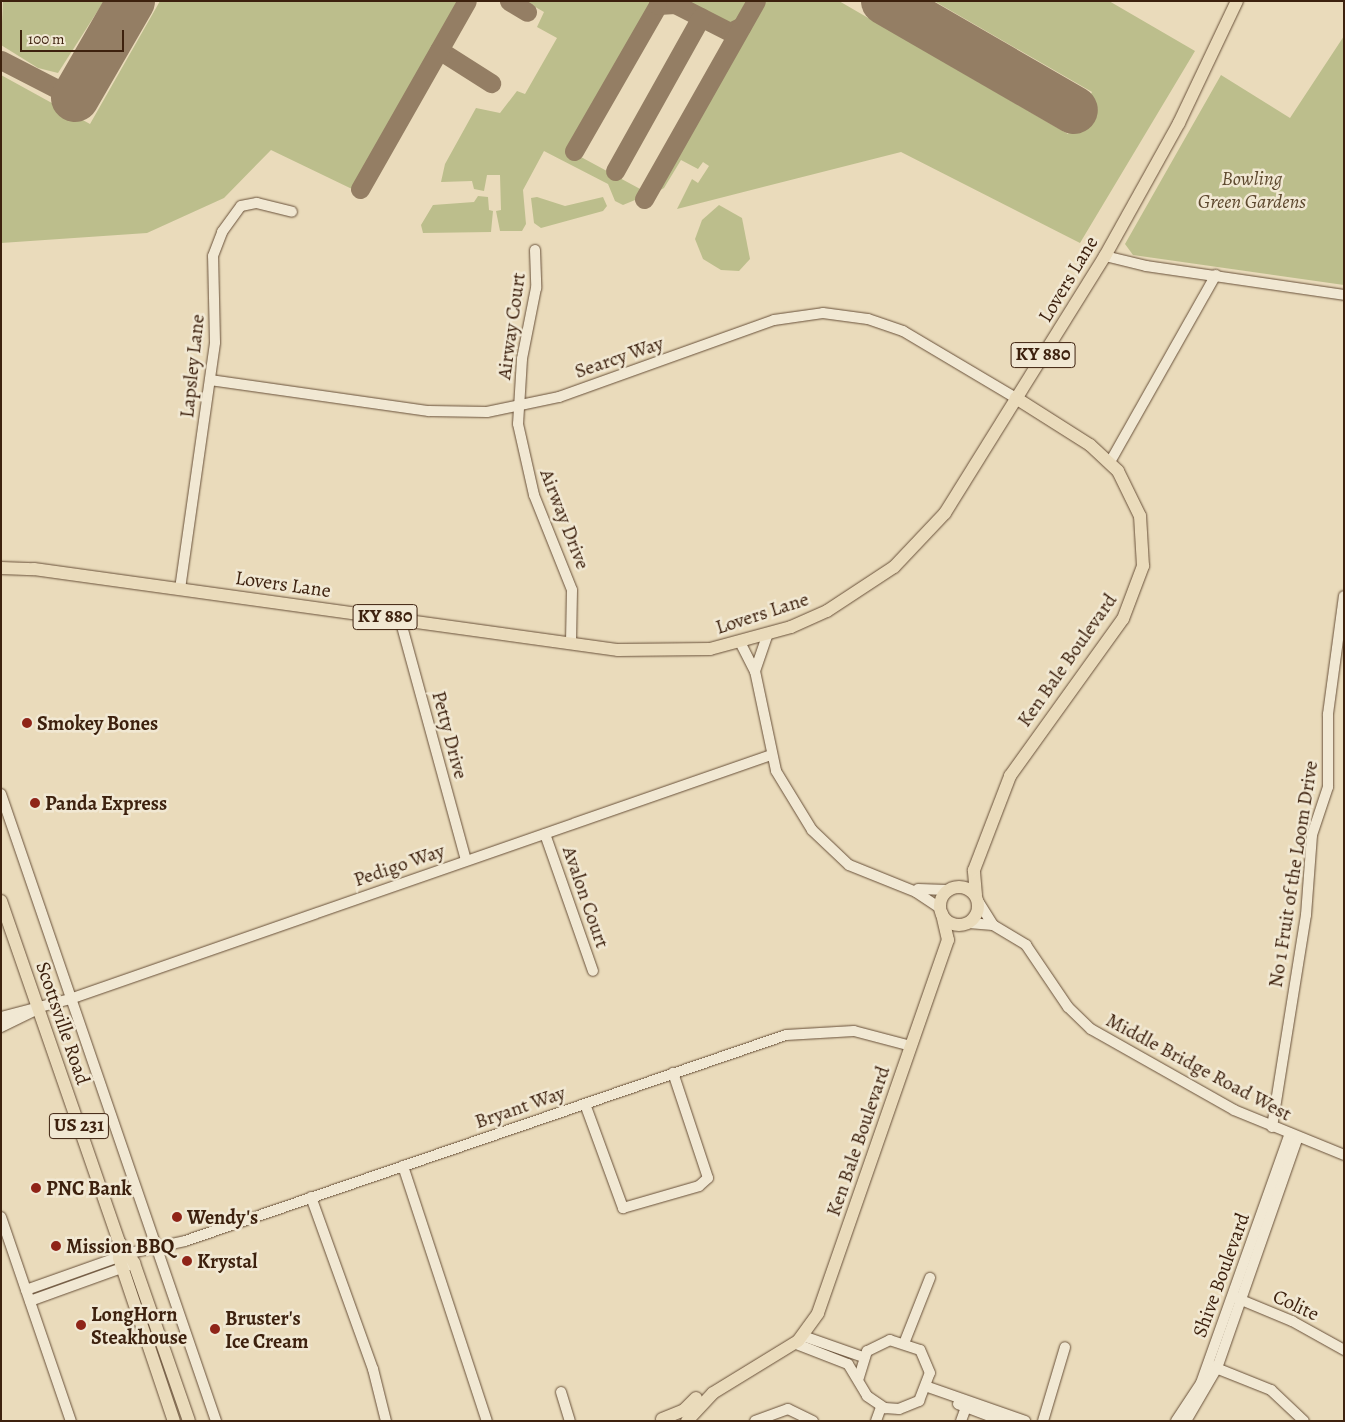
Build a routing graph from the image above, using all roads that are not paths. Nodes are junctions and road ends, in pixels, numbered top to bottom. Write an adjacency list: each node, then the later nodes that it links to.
1 (1237, 1): 4 (main road, Lovers Lane / KY 880)
2 (292, 212): 7 (street, Lapsley Lane)
3 (535, 250): 9 (street, Airway Court)
4 (1105, 256): 5 (street); 8 (main road, Lovers Lane / KY 880)
5 (1216, 276): 6 (street); 10 (street)
6 (1344, 295)
7 (210, 380): 9 (street, Searcy Way); 12 (street, Lapsley Lane)
8 (1016, 398): 9 (street, Searcy Way); 10 (main road, Ken Bale Boulevard); 15 (main road, Lovers Lane / KY 880)
9 (518, 407): 17 (street, Airway Drive)
10 (1110, 462): 23 (main road, Ken Bale Boulevard)
11 (1, 568): 12 (main road, Lovers Lane / KY 880)
12 (180, 589): 14 (main road, Lovers Lane / KY 880)
13 (1344, 596): 40 (street, No 1 Fruit of the Loom Drive)
14 (400, 619): 17 (main road, Lovers Lane / KY 880); 22 (street, Petty Drive)
15 (768, 634): 16 (main road, Lovers Lane / KY 880); 18 (street)
16 (740, 642): 17 (main road, Lovers Lane / KY 880); 18 (street)
17 (571, 643)
18 (755, 672): 19 (street)
19 (771, 755): 21 (street, Pedigo Way); 24 (street)
20 (1, 794): 33 (street)
21 (545, 834): 22 (street, Pedigo Way); 32 (street, Avalon Court)
22 (466, 860): 33 (street, Pedigo Way)
23 (974, 870): 25 (main road); 26 (main road, Ken Bale Boulevard)
24 (902, 886): 25 (street); 28 (street)
25 (950, 889): 26 (main road); 28 (main road)
26 (977, 898): 29 (main road, Ken Bale Boulevard); 30 (street, Middle Bridge Road West)
27 (1, 900): 34 (main road, Scottsville Road / US 231)
28 (941, 911): 29 (main road); 31 (main road)
29 (966, 924): 30 (street, Middle Bridge Road West); 31 (main road, Ken Bale Boulevard)
30 (993, 925): 40 (street, Middle Bridge Road West)
31 (948, 940): 37 (main road, Ken Bale Boulevard)
32 (593, 971)
33 (70, 998): 34 (street, Pedigo Way); 46 (street)
34 (39, 1009): 35 (street); 36 (street); 47 (main road, Scottsville Road / US 231)
35 (1, 1016)
36 (1, 1027)
37 (911, 1046): 38 (street, Bryant Way); 53 (main road, Ken Bale Boulevard)
38 (674, 1073): 39 (street, Bryant Way); 39 (street)
39 (585, 1104): 43 (street, Bryant Way)
40 (1272, 1127): 41 (street, Middle Bridge Road West)
41 (1293, 1137): 42 (street, Middle Bridge Road West); 50 (street, Shive Boulevard)
42 (1344, 1155)
43 (403, 1166): 44 (street, Bryant Way); 69 (street)
44 (311, 1197): 46 (street, Bryant Way); 68 (street)
45 (1, 1217): 49 (street)
46 (158, 1249): 47 (street, Bryant Way); 67 (street)
47 (126, 1260): 49 (street, Bryant Way); 51 (street, Bryant Way); 65 (main road, Scottsville Road / US 231); 66 (main road, Scottsville Road / US 231)
48 (930, 1278): 52 (street)
49 (26, 1290): 51 (street)
50 (1235, 1298): 55 (street, Colite); 57 (street, Shive Boulevard)
51 (30, 1301): 64 (street)
52 (905, 1341): 56 (street); 59 (street)
53 (796, 1342): 56 (street); 58 (street); 63 (main road); 71 (main road)
54 (1065, 1347): 78 (street)
55 (1344, 1350)
56 (863, 1357): 58 (street)
57 (1212, 1366): 79 (street, Shive Boulevard); 80 (street, Shive Boulevard); 81 (street)
58 (859, 1378): 62 (street)
59 (927, 1390): 61 (street); 62 (street)
60 (561, 1392): 70 (street)
61 (967, 1404): 75 (street); 76 (street); 77 (street)
62 (881, 1407): 74 (street)
63 (661, 1420)
64 (71, 1421)
65 (174, 1421)
66 (189, 1421)
67 (216, 1421)
68 (386, 1421)
69 (487, 1421)
70 (570, 1421)
71 (687, 1421)
72 (755, 1421): 73 (street)
73 (813, 1421)
74 (876, 1421)
75 (960, 1421)
76 (1003, 1421)
77 (1026, 1421)
78 (1043, 1421)
79 (1176, 1421)
80 (1186, 1421)
81 (1304, 1421)

